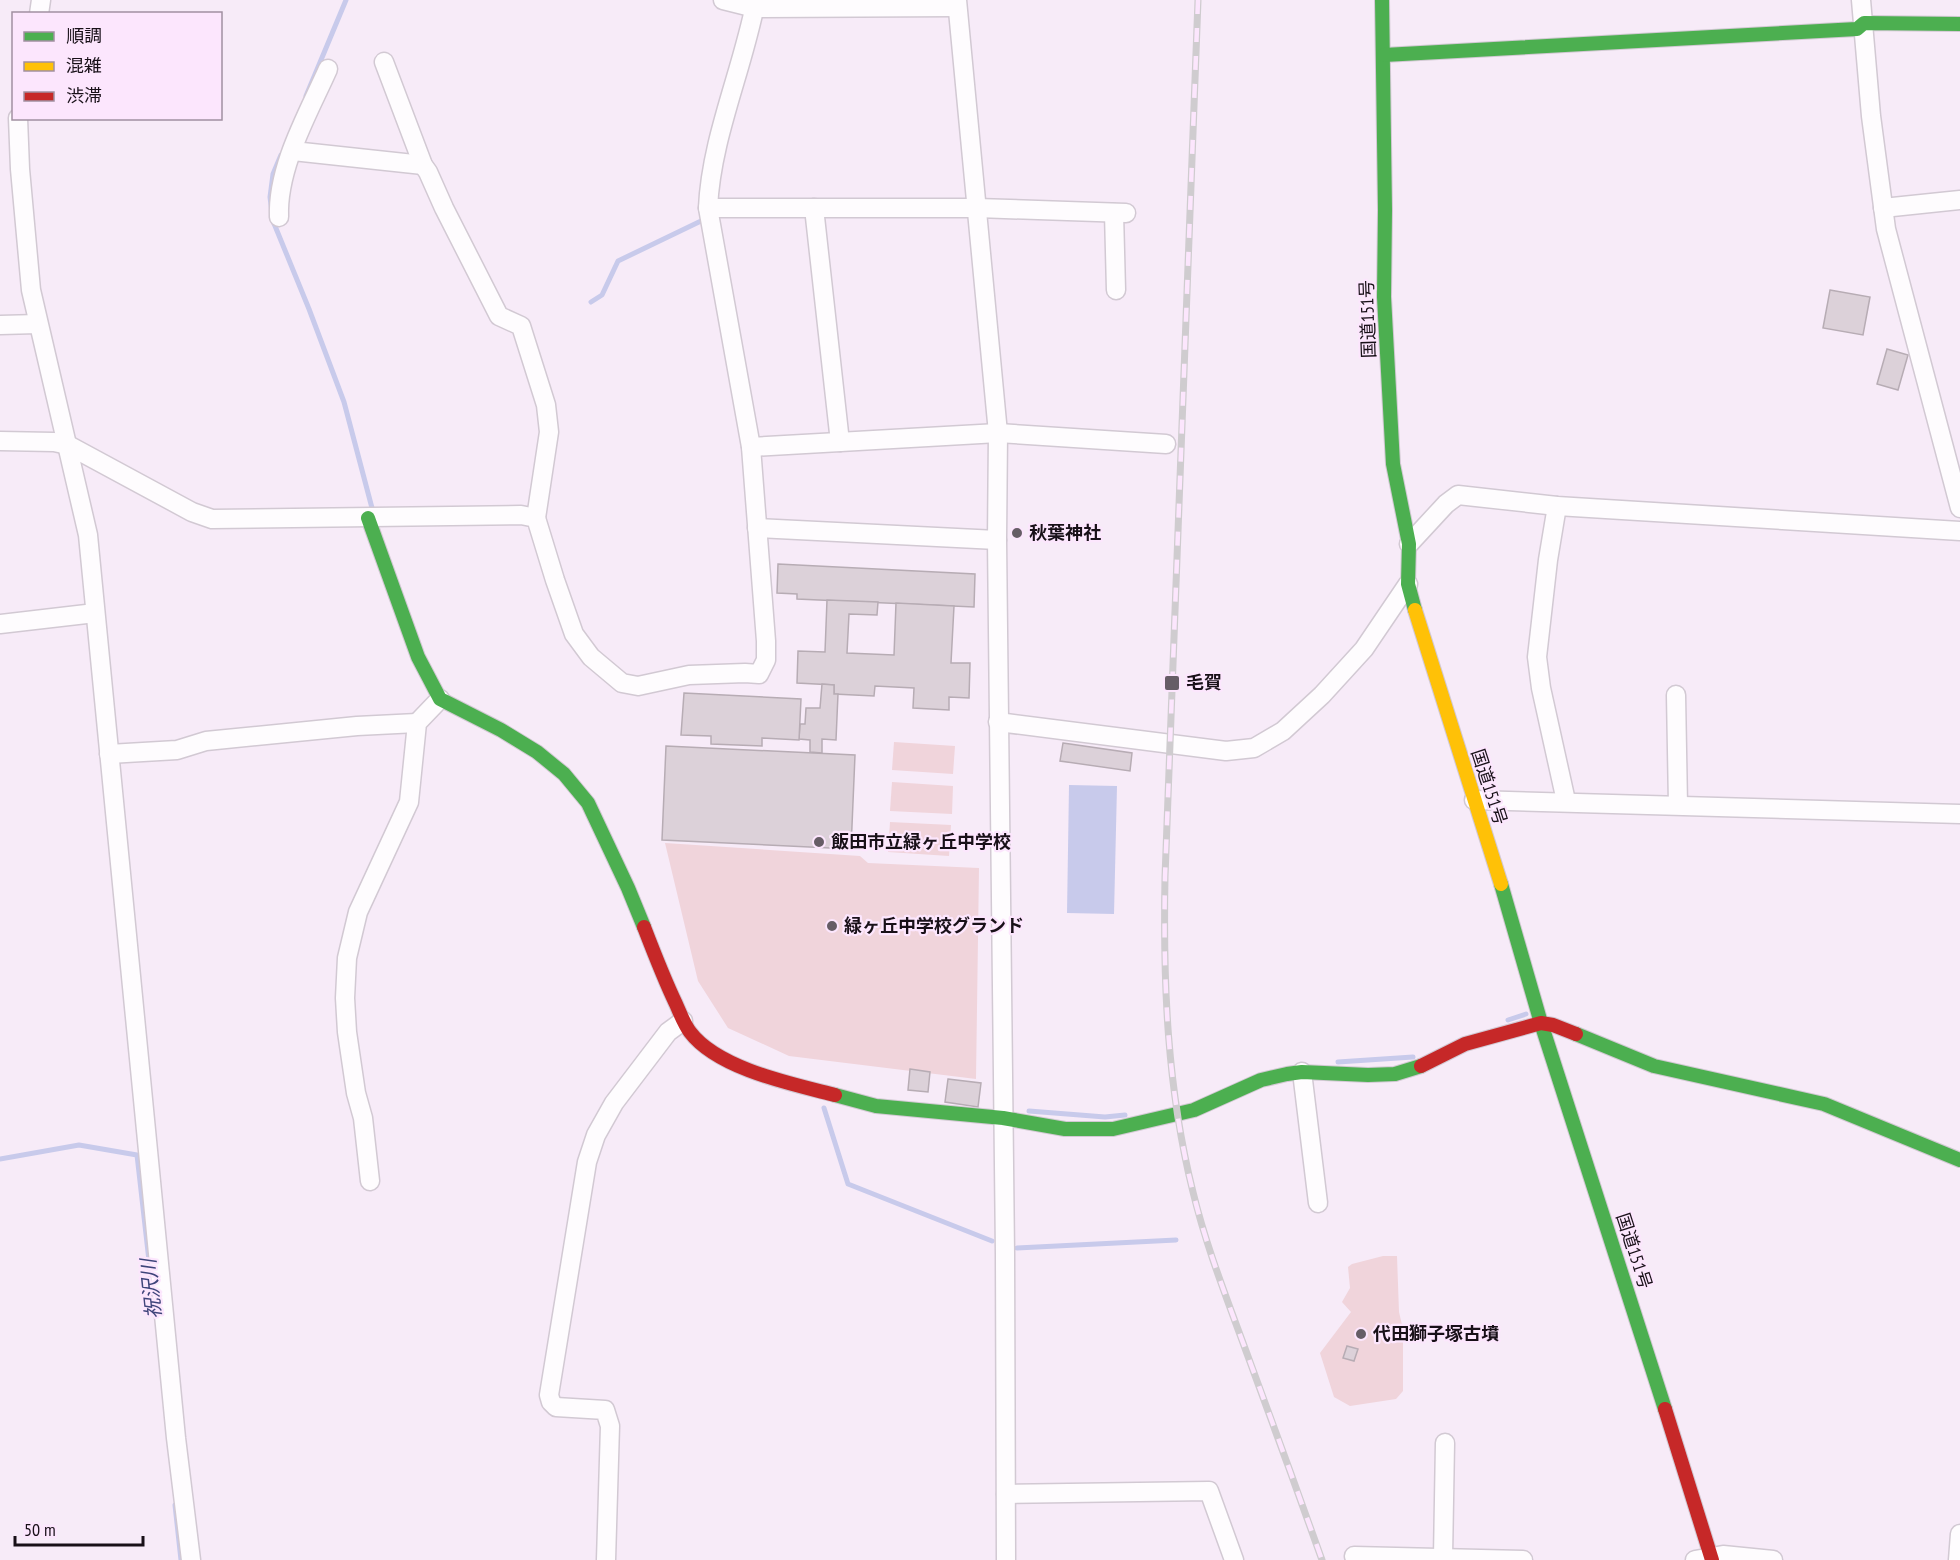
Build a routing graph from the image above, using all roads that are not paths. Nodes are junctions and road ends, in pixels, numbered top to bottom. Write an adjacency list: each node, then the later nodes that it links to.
1 (723, 0): 4 (street)
2 (1382, 0): 8 (main road, 国道151号)
3 (1861, 0): 6 (street)
4 (755, 4): 5 (street); 15 (street)
5 (957, 4): 17 (street)
6 (1864, 23): 7 (main road); 8 (main road); 18 (street)
7 (1960, 24)
8 (1384, 55): 36 (main road, 国道151号)
9 (384, 62): 13 (street)
10 (328, 69): 12 (street)
11 (18, 120): 21 (street)
12 (293, 151): 13 (street); 19 (street)
13 (423, 165): 32 (street)
14 (1960, 200): 18 (street)
15 (708, 208): 16 (street); 28 (street)
16 (814, 208): 17 (street); 25 (street)
17 (977, 208): 20 (street); 23 (street)
18 (1883, 208): 30 (street)
19 (279, 217)
20 (1116, 290)
21 (38, 324): 22 (street); 27 (street)
22 (0, 325)
23 (998, 433): 25 (street); 26 (street); 35 (street)
24 (0, 441): 27 (street)
25 (840, 442): 28 (street)
26 (1166, 444)
27 (68, 445): 31 (street); 38 (street)
28 (751, 447): 33 (street)
29 (1557, 506): 34 (street); 36 (street); 46 (street)
30 (1960, 508)
31 (368, 518): 32 (street); 41 (main road)
32 (536, 518): 33 (street)
33 (757, 528): 35 (street)
34 (1960, 531)
35 (997, 540): 42 (street)
36 (1409, 544): 37 (main road, 国道151号)
37 (1408, 584): 42 (street); 45 (main road, 国道151号)
38 (95, 613): 39 (street); 44 (street)
39 (0, 624)
40 (1676, 695): 47 (street)
41 (440, 699): 43 (street); 49 (main road)
42 (998, 722): 52 (street)
43 (417, 723): 44 (street); 54 (street)
44 (109, 754): 62 (street)
45 (1474, 800): 46 (street); 50 (main road, 国道151号)
46 (1566, 801): 47 (street)
47 (1678, 805): 48 (street)
48 (1960, 814)
49 (683, 1021): 52 (main road); 63 (street)
50 (1541, 1023): 51 (main road); 53 (main road); 61 (main road, 国道151号)
51 (1302, 1072): 52 (main road); 55 (street)
52 (1003, 1118): 57 (street)
53 (1960, 1160)
54 (370, 1181)
55 (1318, 1203)
56 (1445, 1443): 60 (street)
57 (1006, 1494): 64 (street); 65 (street)
58 (1960, 1534): 68 (street)
59 (1354, 1556): 60 (street)
60 (1443, 1557): 66 (street)
61 (1706, 1559): 67 (street)
62 (190, 1560)
63 (606, 1560)
64 (1006, 1560)
65 (1234, 1560)
66 (1523, 1560)
67 (1773, 1560)
68 (1958, 1560)

